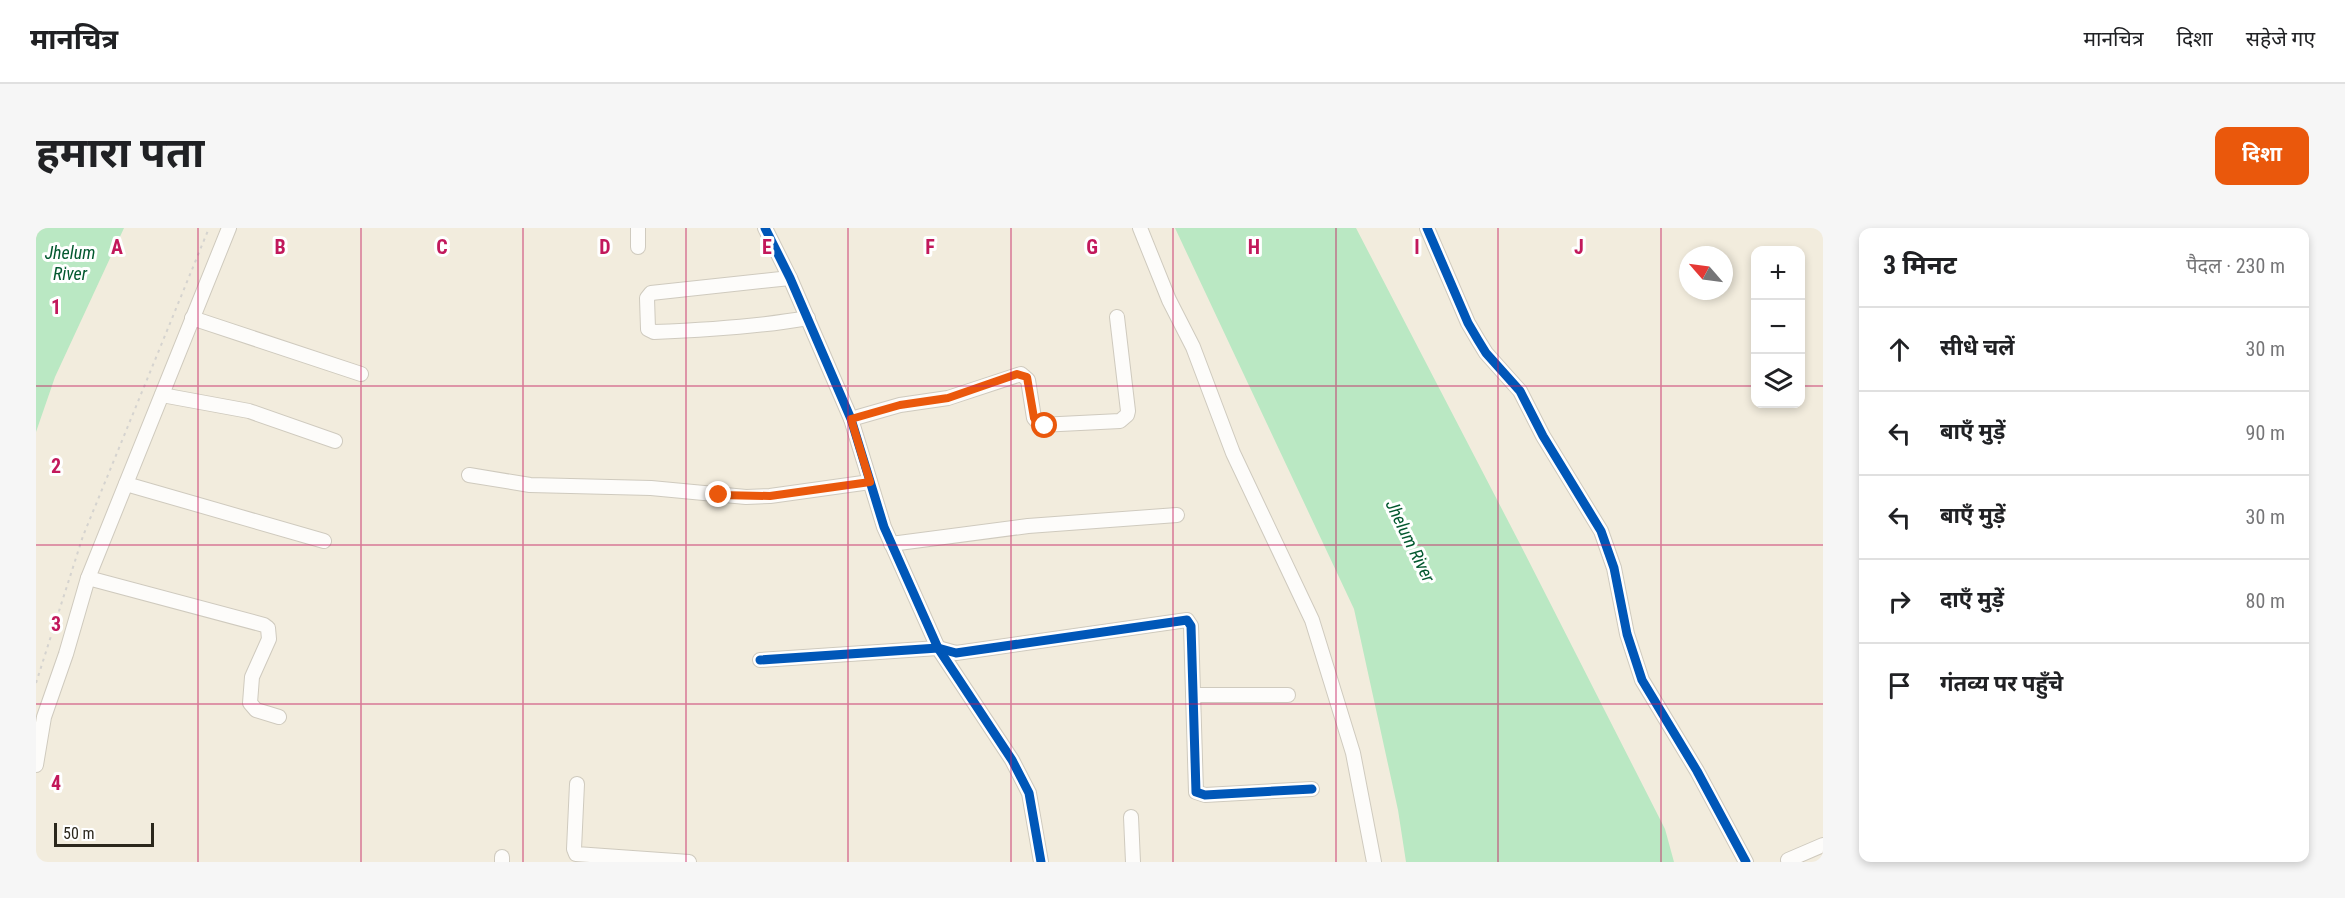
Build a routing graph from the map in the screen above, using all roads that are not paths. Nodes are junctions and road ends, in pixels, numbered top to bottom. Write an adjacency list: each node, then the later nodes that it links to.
1 (229, 228): 9 (street)
2 (638, 228): 6 (street)
3 (765, 228): 7 (street)
4 (1140, 228): 36 (street)
5 (1427, 228): 37 (street)
6 (638, 247)
7 (790, 278): 10 (street); 10 (street)
8 (1117, 317): 13 (street)
9 (192, 318): 11 (street); 12 (street)
10 (808, 318): 13 (street)
11 (361, 374)
12 (162, 395): 14 (street); 17 (street)
13 (851, 419): 16 (street)
14 (335, 441)
15 (470, 475): 16 (street)
16 (870, 482): 20 (street)
17 (126, 484): 19 (street); 21 (street)
18 (1177, 515): 20 (street)
19 (324, 541)
20 (891, 544): 22 (street)
21 (88, 578): 26 (street); 27 (street)
22 (938, 648): 23 (street); 24 (street); 34 (street)
23 (760, 660)
24 (1193, 695): 25 (street); 29 (street)
25 (1288, 695)
26 (279, 717)
27 (36, 765)
28 (577, 784): 33 (street)
29 (1312, 789)
30 (1131, 817): 35 (street)
31 (1823, 845): 32 (street)
32 (1788, 860)
33 (689, 862)
34 (1041, 862)
35 (1133, 862)
36 (1374, 862)
37 (1746, 862)

